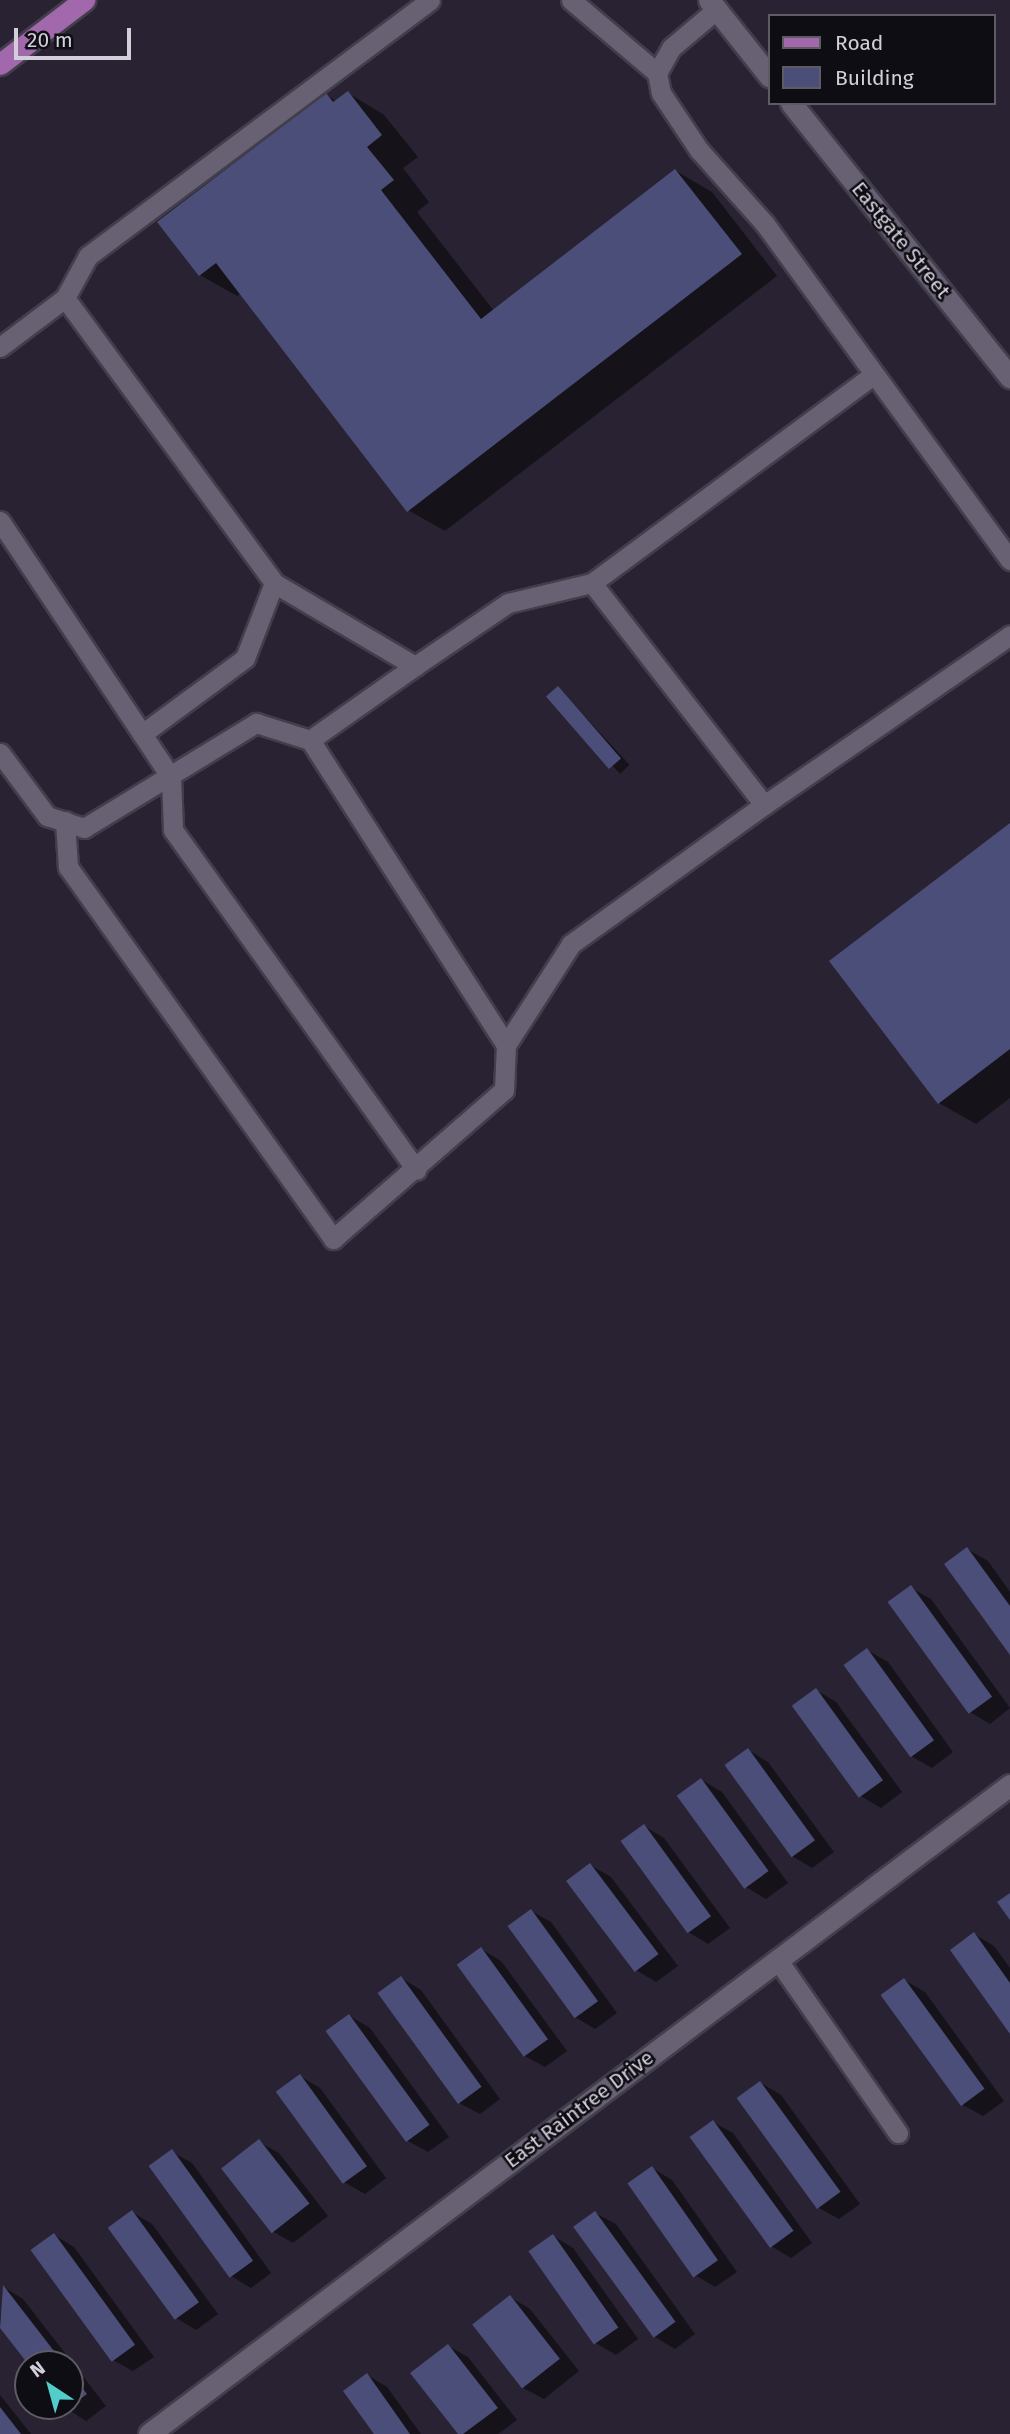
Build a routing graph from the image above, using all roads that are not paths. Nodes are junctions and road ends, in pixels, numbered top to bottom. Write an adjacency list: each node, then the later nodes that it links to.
1 (84, 0): 5 (main road)
2 (430, 0): 9 (lane)
3 (571, 0): 6 (lane)
4 (713, 5): 6 (lane); 7 (street)
5 (0, 64)
6 (657, 73): 11 (lane)
7 (768, 74)
8 (794, 105): 12 (street, Eastgate Street)
9 (65, 298): 10 (lane); 15 (lane)
10 (0, 347)
11 (873, 375): 14 (lane); 16 (lane)
12 (1010, 377)
13 (0, 521): 19 (lane)
14 (1010, 560)
15 (274, 583): 18 (lane); 19 (lane)
16 (592, 583): 18 (lane); 23 (lane)
17 (1010, 635): 23 (lane)
18 (415, 666): 20 (lane)
19 (142, 734): 22 (lane)
20 (310, 740): 22 (lane); 25 (lane)
21 (0, 753): 24 (lane)
22 (171, 776): 24 (lane); 26 (lane)
23 (764, 805): 25 (lane)
24 (65, 821): 26 (lane)
25 (506, 1045): 26 (lane)
26 (416, 1170)
27 (1010, 1785): 28 (street, East Raintree Drive)
28 (777, 1959): 29 (lane); 30 (street, East Raintree Drive)
29 (898, 2133)
30 (149, 2434)

